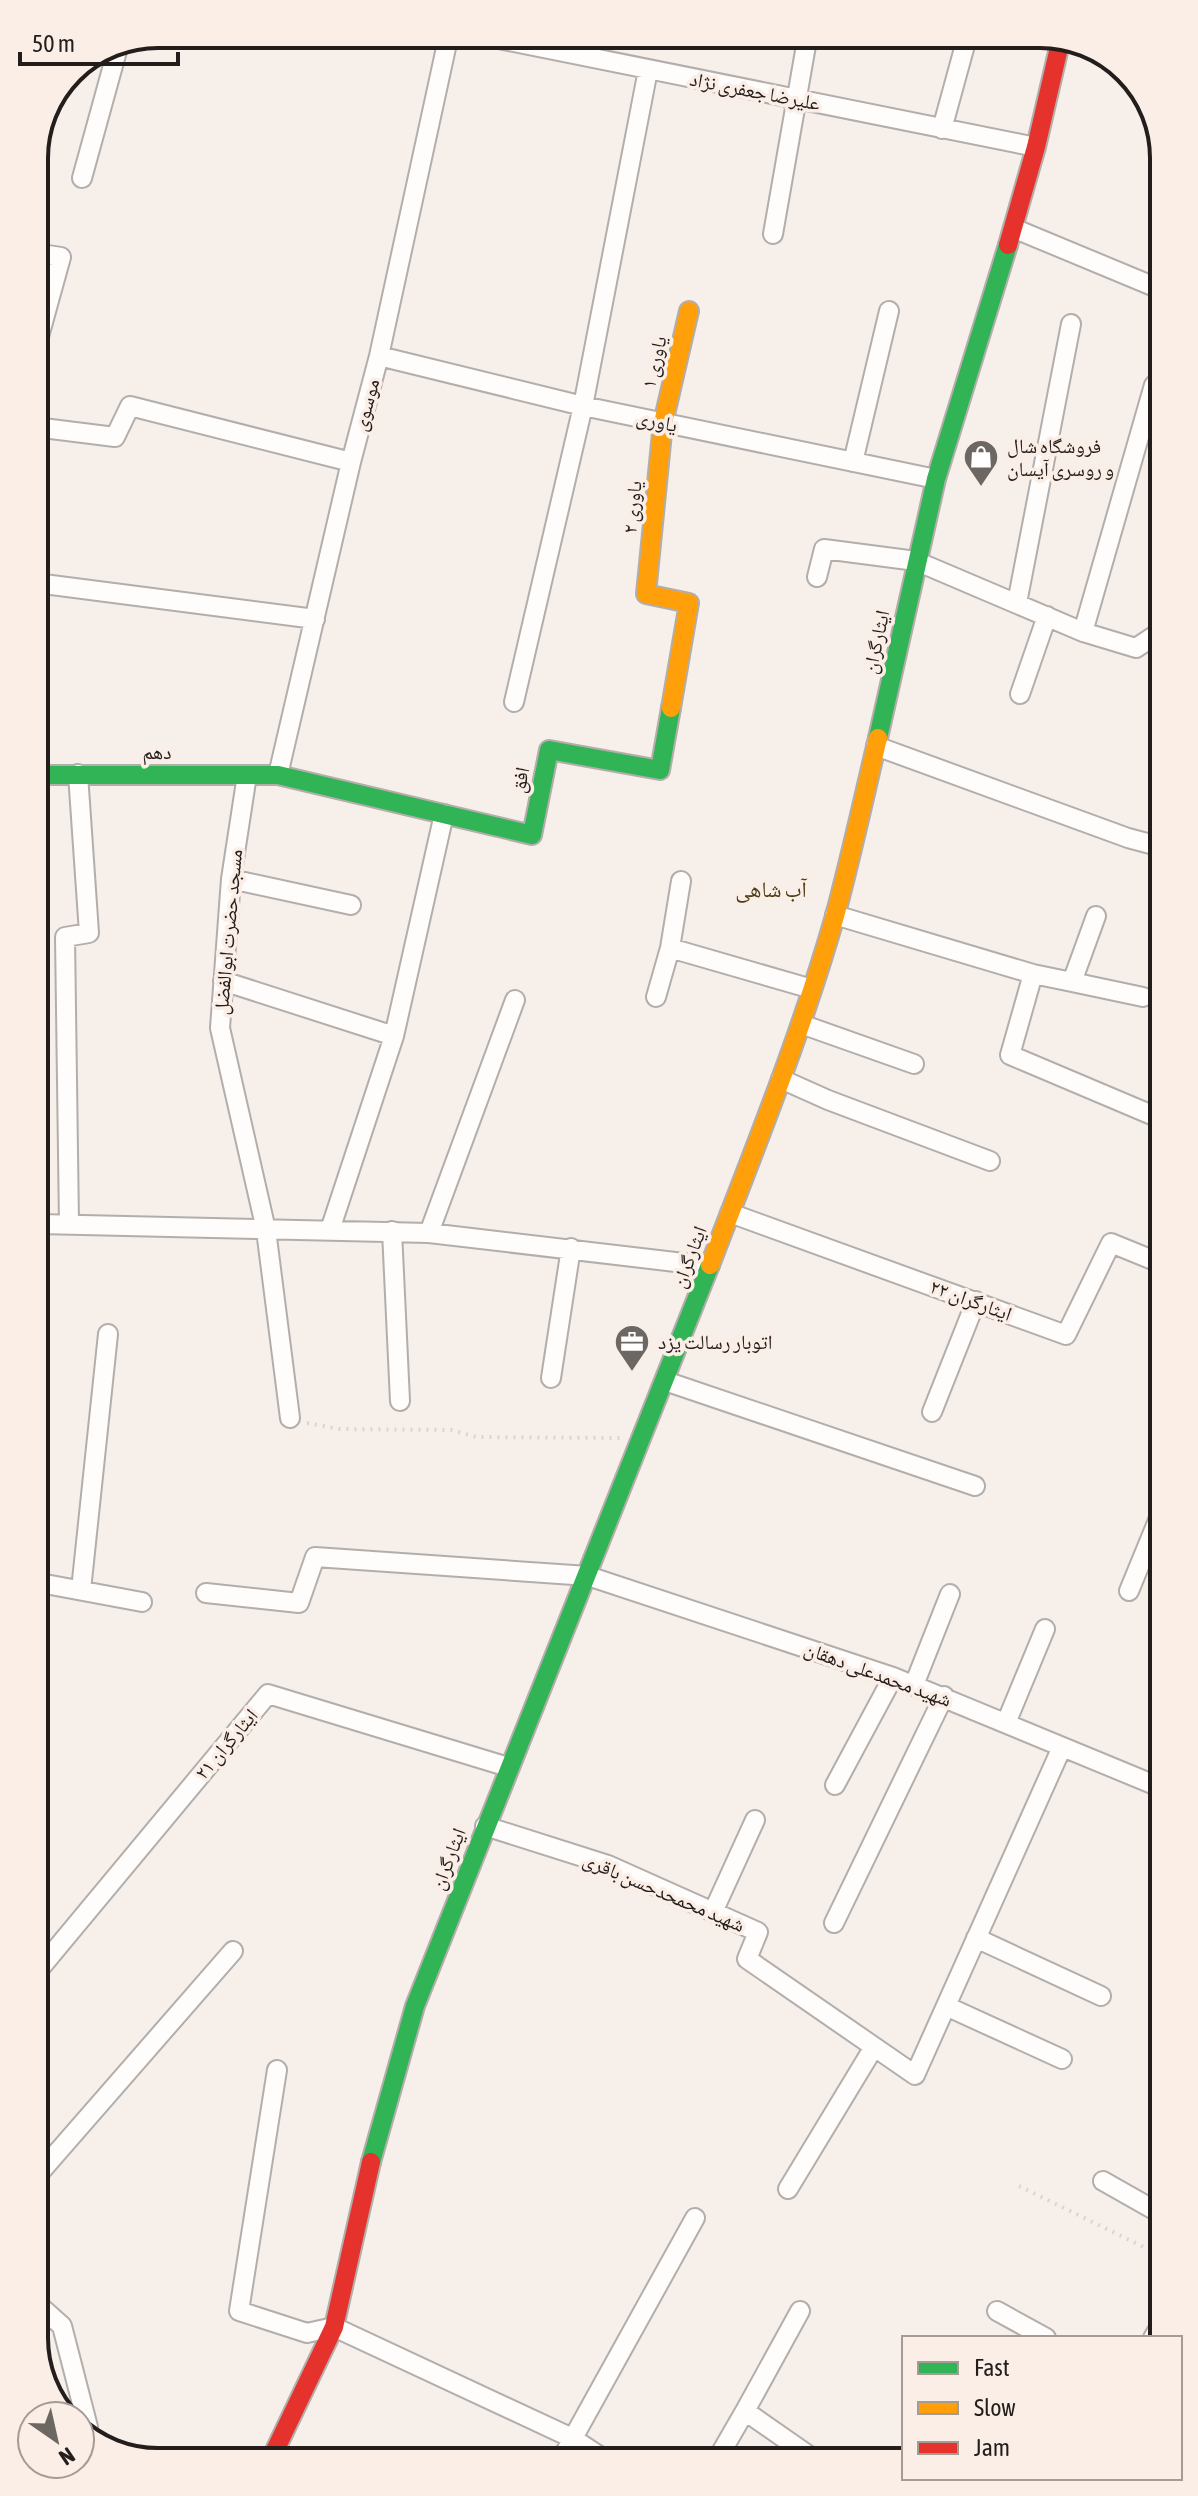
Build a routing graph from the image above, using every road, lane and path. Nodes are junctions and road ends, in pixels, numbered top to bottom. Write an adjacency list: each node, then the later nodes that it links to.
1 (446, 48): 20 (street, موسوی)
2 (550, 48): 7 (street, علیرضا جعفری نژاد)
3 (805, 48): 8 (street)
4 (964, 48): 9 (street)
5 (1059, 50): 10 (main road, ایثارگران)
6 (116, 56): 11 (street)
7 (648, 70): 8 (street, علیرضا جعفری نژاد); 22 (street)
8 (795, 100): 9 (street, علیرضا جعفری نژاد); 13 (street)
9 (942, 129): 10 (street, علیرضا جعفری نژاد)
10 (1036, 147): 12 (main road, ایثارگران)
11 (82, 178)
12 (1013, 228): 15 (street); 27 (main road, ایثارگران)
13 (773, 234)
14 (48, 255): 16 (street)
15 (1150, 285)
16 (48, 304)
17 (689, 311): 23 (main road, یاوری ۱)
18 (889, 311): 26 (street)
19 (1071, 324): 32 (street)
20 (379, 356): 22 (street, یاوری); 25 (street, موسوی)
21 (1150, 399): 35 (street)
22 (583, 406): 23 (street, یاوری); 38 (street)
23 (663, 423): 26 (street, یاوری); 31 (main road, یاوری ۲)
24 (48, 429): 25 (street)
25 (351, 462): 34 (street, موسوی)
26 (853, 462): 27 (street, یاوری)
27 (936, 479): 28 (main road, ایثارگران)
28 (916, 561): 29 (street); 32 (street); 39 (main road, ایثارگران)
29 (817, 577)
30 (48, 585): 34 (street)
31 (646, 594): 44 (main road, افق)
32 (1017, 603): 33 (street)
33 (1047, 616): 35 (street); 37 (street)
34 (315, 619): 43 (street, موسوی)
35 (1083, 632): 36 (street)
36 (1150, 639)
37 (1020, 694)
38 (514, 702)
39 (876, 746): 45 (street); 49 (main road, ایثارگران)
40 (78, 774): 41 (main road, دهم); 42 (main road, دهم); 67 (street)
41 (48, 775)
42 (247, 775): 43 (main road, دهم); 46 (street, مسجد حضرت ابوالفضل)
43 (278, 775): 44 (main road, افق)
44 (444, 814): 60 (street)
45 (1150, 844)
46 (231, 879): 48 (street); 53 (street, مسجد حضرت ابوالفضل)
47 (681, 881): 51 (street)
48 (351, 905)
49 (835, 915): 52 (street); 55 (main road, ایثارگران)
50 (1096, 916): 54 (street)
51 (670, 948): 55 (street); 56 (street)
52 (1033, 974): 54 (street); 63 (street)
53 (223, 981): 60 (street); 68 (street, مسجد حضرت ابوالفضل)
54 (1072, 982): 57 (street)
55 (812, 989): 59 (main road, ایثارگران)
56 (656, 997)
57 (1143, 997)
58 (515, 1000): 71 (street)
59 (801, 1024): 61 (street); 62 (main road, ایثارگران)
60 (394, 1036): 69 (street)
61 (914, 1064)
62 (781, 1079): 64 (street); 65 (main road, ایثارگران)
63 (1150, 1114)
64 (990, 1161)
65 (730, 1213): 74 (main road, ایثارگران); 75 (street, ایثارگران ۲۲)
66 (48, 1224): 67 (street)
67 (69, 1224): 68 (street)
68 (266, 1230): 69 (street); 81 (street, مسجد حضرت ابوالفضل)
69 (330, 1230): 70 (street)
70 (392, 1231): 71 (street); 79 (street)
71 (429, 1233): 72 (street)
72 (571, 1248): 74 (street); 77 (street)
73 (1150, 1259): 75 (street, ایثارگران ۲۲)
74 (709, 1266): 78 (main road, ایثارگران)
75 (976, 1301): 80 (street)
76 (108, 1334): 87 (street)
77 (551, 1378)
78 (665, 1381): 82 (main road, ایثارگران); 83 (street)
79 (400, 1401)
80 (932, 1412)
81 (290, 1418): 82 (path)
82 (643, 1438): 85 (main road, ایثارگران)
83 (975, 1486)
84 (1150, 1540): 88 (street)
85 (588, 1576): 89 (street, شهید محمدعلی دهقان); 93 (street, شهید محمدعلی دهقان); 98 (main road, ایثارگران)
86 (48, 1584): 87 (street)
87 (81, 1590): 91 (street)
88 (1129, 1591)
89 (206, 1593)
90 (950, 1594): 94 (street)
91 (142, 1602)
92 (1045, 1629): 96 (street)
93 (893, 1677): 94 (street, شهید محمدعلی دهقان); 100 (street)
94 (914, 1685): 95 (street, شهید محمدعلی دهقان)
95 (944, 1696): 96 (street, شهید محمدعلی دهقان); 104 (street)
96 (1006, 1723): 97 (street, شهید محمدعلی دهقان)
97 (1062, 1747): 99 (street, شهید محمدعلی دهقان); 105 (street)
98 (508, 1767): 102 (main road, ایثارگران); 106 (street, ایثارگران ۲۱)
99 (1150, 1783)
100 (835, 1785)
101 (755, 1820): 103 (street)
102 (485, 1826): 103 (street, شهید محمحدحسن باقری); 123 (main road, ایثارگران)
103 (713, 1912): 110 (street, شهید محمحدحسن باقری)
104 (834, 1923)
105 (976, 1938): 108 (street); 109 (street)
106 (48, 1945)
107 (233, 1951): 113 (street)
108 (1101, 1996)
109 (946, 2006): 110 (street, شهید محمحدحسن باقری); 111 (street)
110 (874, 2047): 116 (street)
111 (1062, 2059)
112 (277, 2070): 123 (street)
113 (48, 2163)
114 (1103, 2181): 117 (street)
115 (1019, 2186): 119 (path)
116 (788, 2189)
117 (1150, 2208)
118 (695, 2218): 127 (street)
119 (1150, 2250)
120 (800, 2311): 126 (street)
121 (997, 2311): 124 (street)
122 (48, 2313): 125 (street)
123 (334, 2327): 127 (street); 128 (main road, ایثارگران)
124 (1042, 2336)
125 (81, 2400)
126 (745, 2411): 131 (street); 132 (street)
127 (572, 2438): 129 (street); 130 (street)
128 (276, 2448)
129 (567, 2448)
130 (587, 2448)
131 (724, 2448)
132 (798, 2448)

